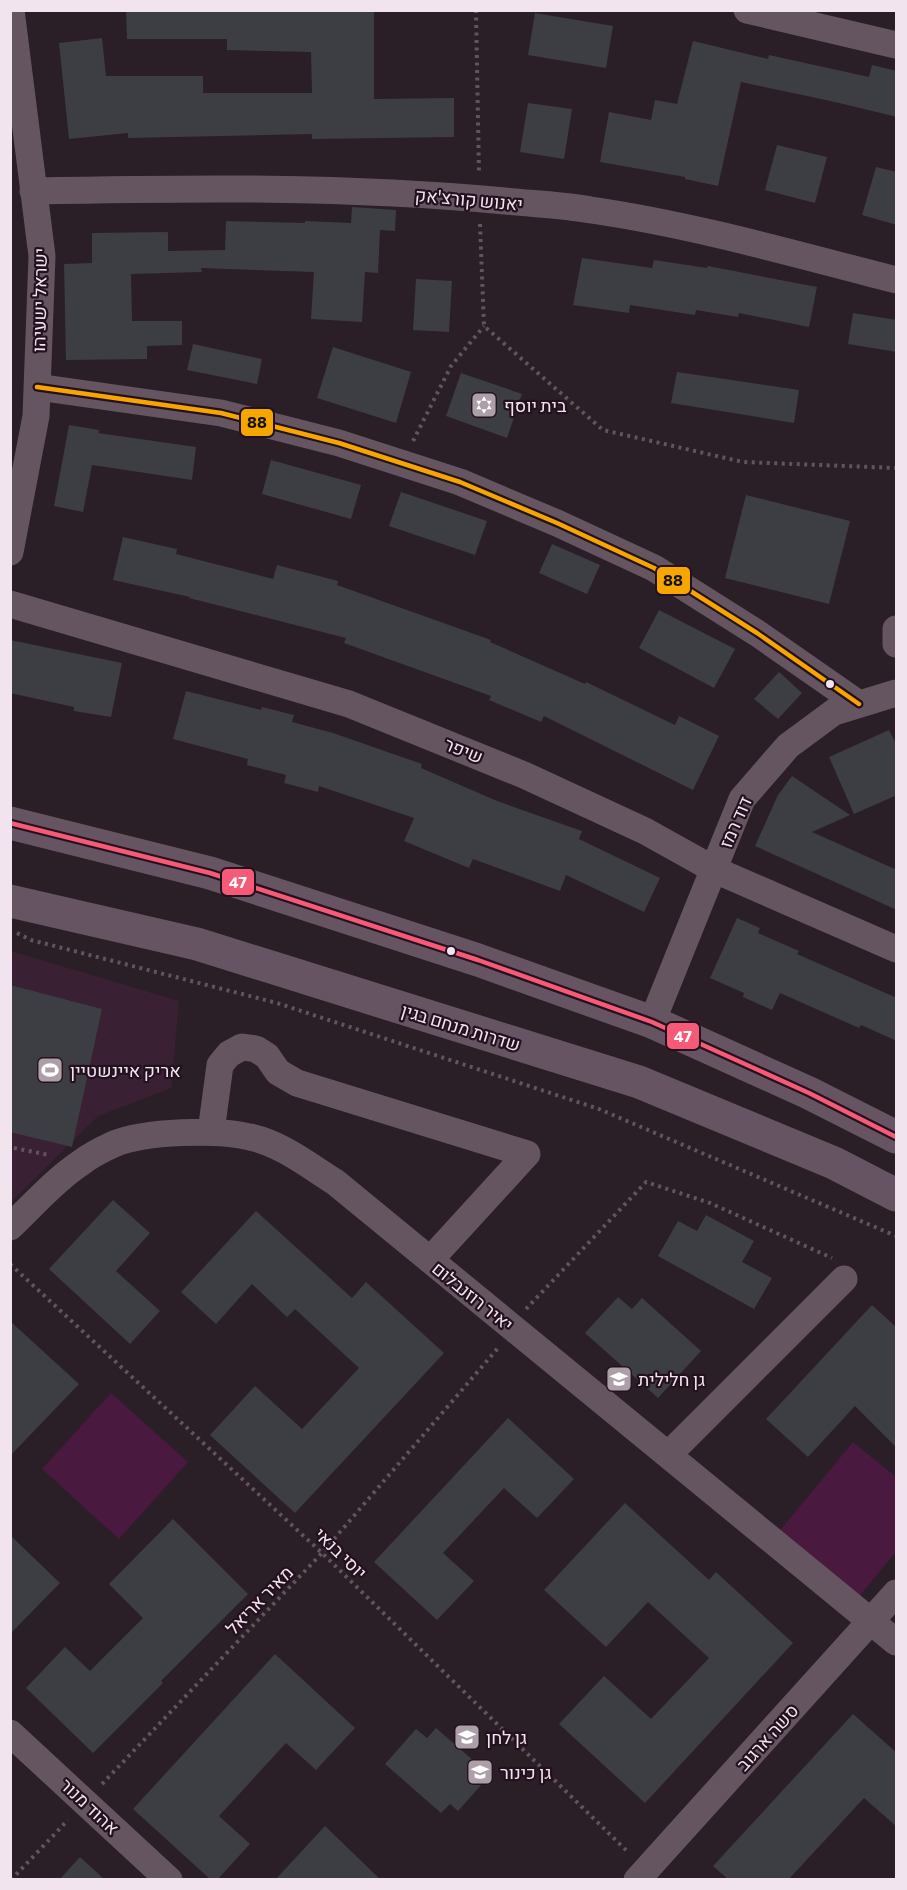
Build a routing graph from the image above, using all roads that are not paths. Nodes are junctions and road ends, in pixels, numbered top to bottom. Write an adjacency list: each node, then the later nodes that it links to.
1 (11, 10): 4 (street, ישראל ישעיהו)
2 (747, 10): 3 (street)
3 (897, 45)
4 (33, 191): 5 (street, יאנוש קורצ'אק); 6 (street, ישראל ישעיהו)
5 (897, 280)
6 (38, 387): 7 (street, ישראל ישעיהו); 12 (street)
7 (10, 552)
8 (10, 604): 14 (street, שיפר)
9 (897, 629): 10 (street)
10 (897, 644)
11 (897, 693): 12 (street, דוד רמז)
12 (860, 704): 14 (street, דוד רמז)
13 (10, 823): 17 (main road)
14 (715, 870): 16 (street, שיפר); 17 (street, דוד רמז)
15 (10, 902): 20 (main road, שדרות מנחם בגין)
16 (897, 949)
17 (652, 1022): 19 (main road)
18 (211, 1132): 21 (street, יאיר רוזנבלום); 22 (street, יאיר רוזנבלום); 22 (street)
19 (897, 1137)
20 (897, 1195)
21 (10, 1227)
22 (430, 1260): 24 (street, יאיר רוזנבלום)
23 (843, 1271): 24 (street)
24 (668, 1455): 26 (street, יאיר רוזנבלום)
25 (897, 1593): 26 (street, סשה ארגוב)
26 (872, 1622): 27 (street, יאיר רוזנבלום); 29 (street, סשה ארגוב)
27 (897, 1642)
28 (10, 1733): 30 (street, אהוד מנור)
29 (642, 1875)
30 (169, 1880)

